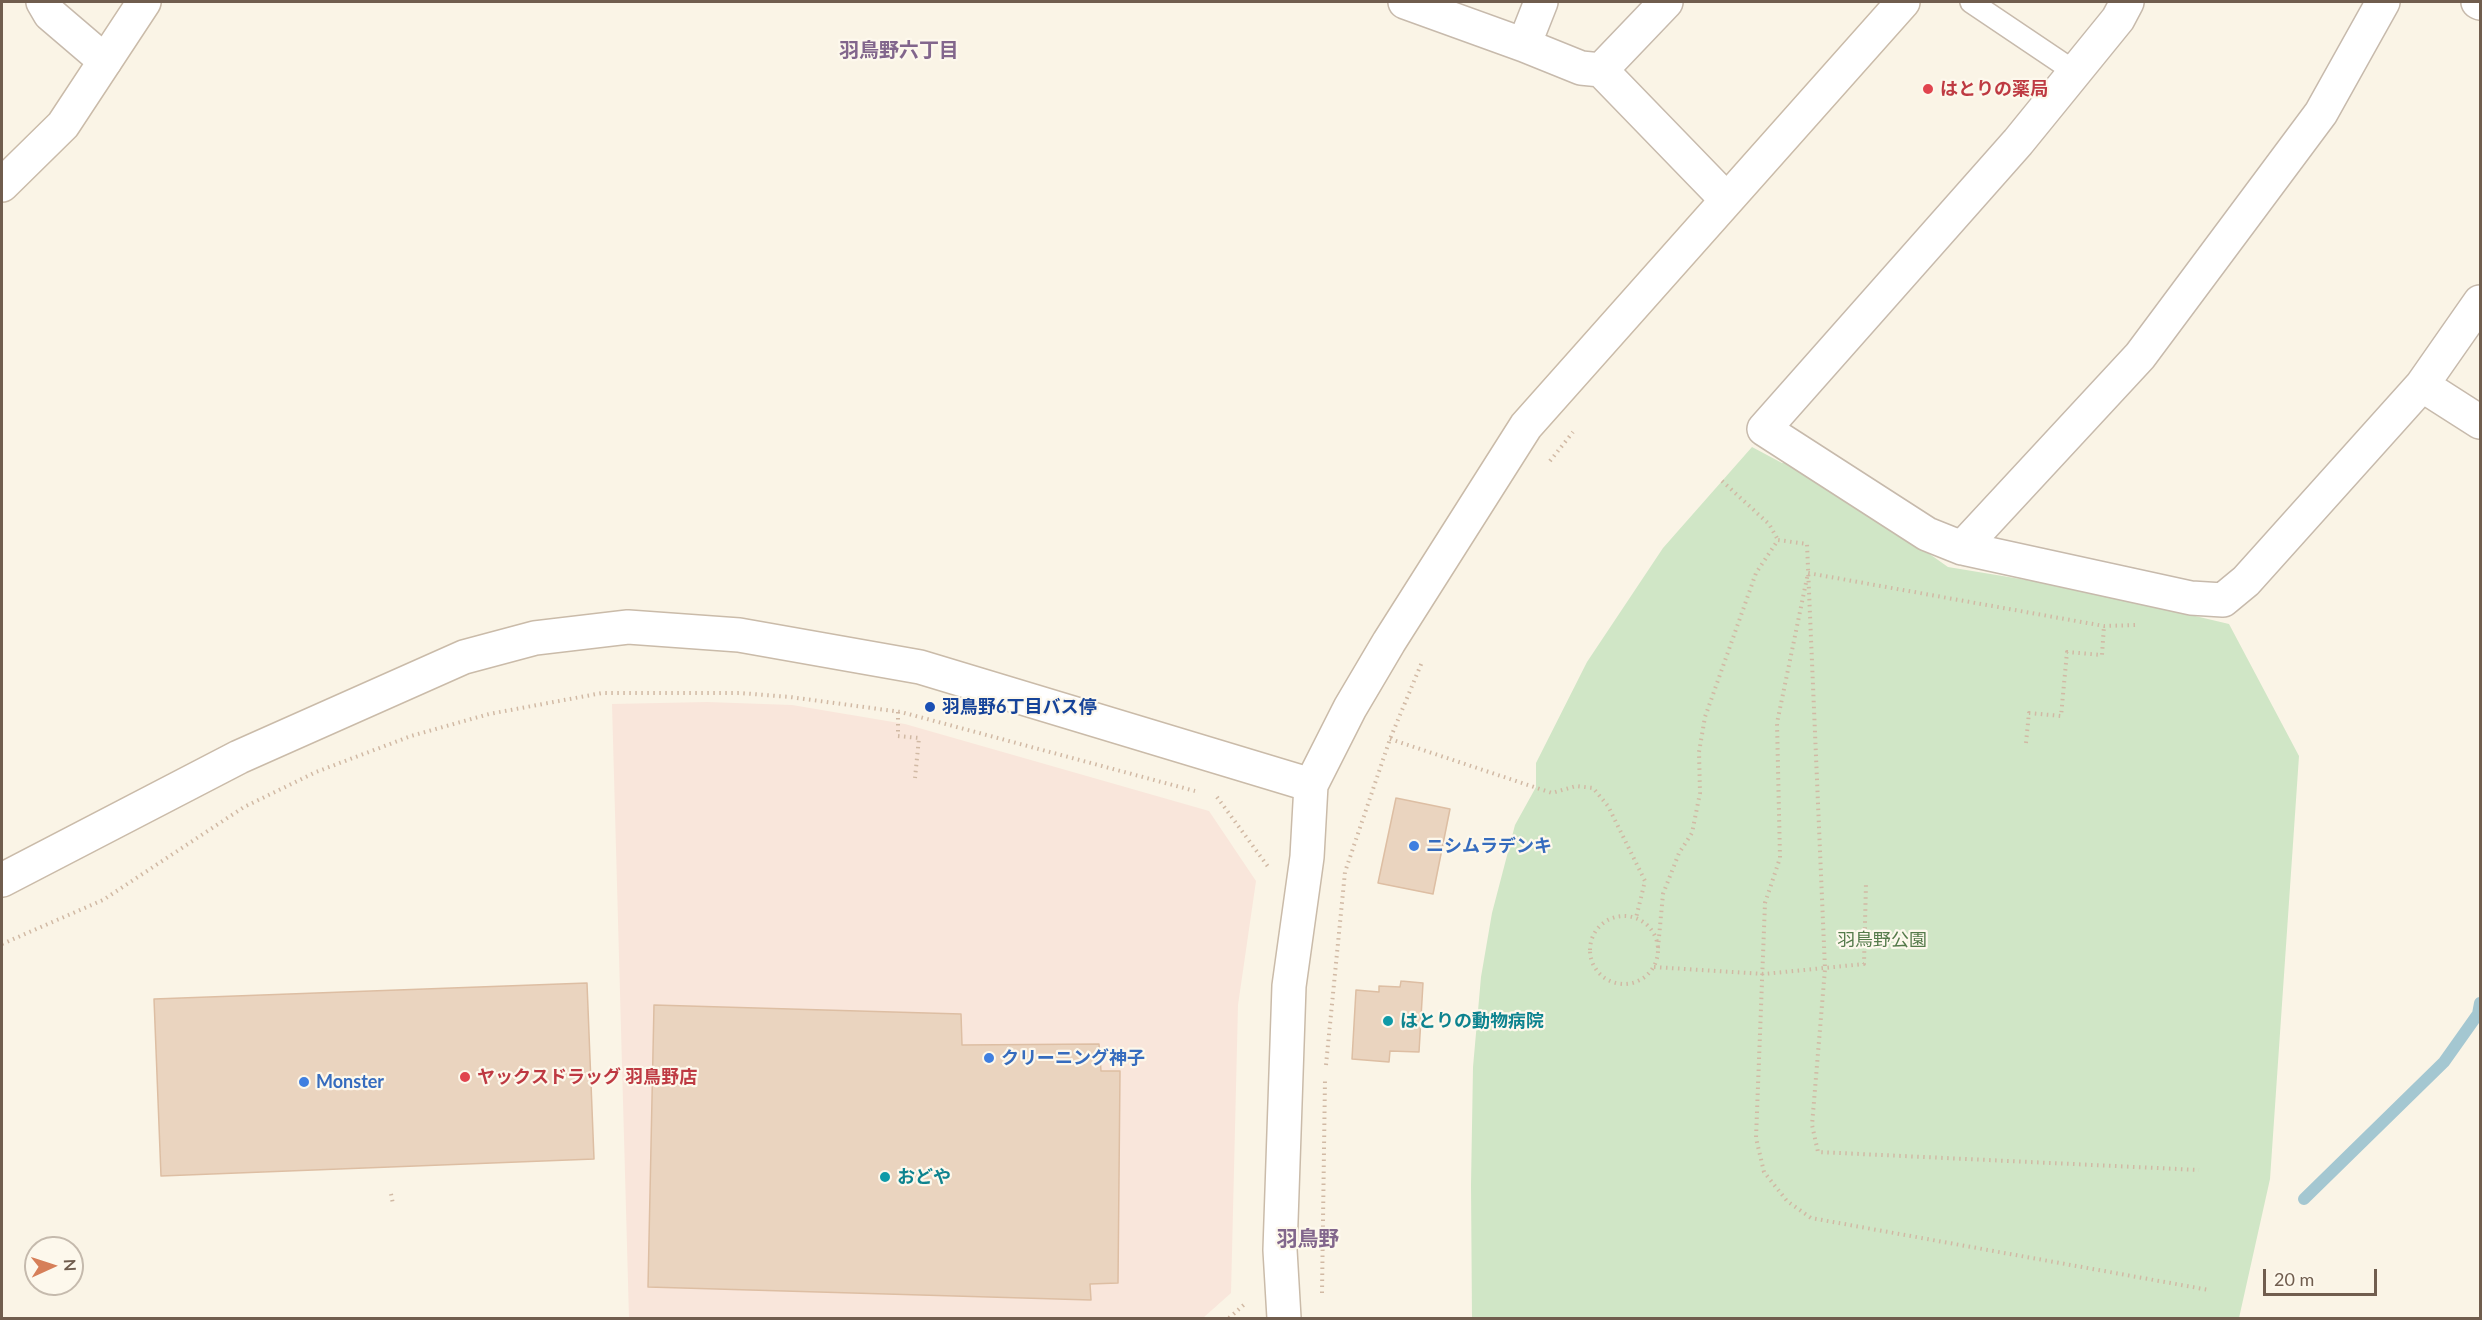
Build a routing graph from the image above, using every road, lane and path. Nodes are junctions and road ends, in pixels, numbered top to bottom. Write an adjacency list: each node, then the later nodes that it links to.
1 (43, 2): 12 (street)
2 (144, 2): 12 (street)
3 (1405, 2): 11 (street)
4 (1541, 2): 11 (street)
5 (1666, 2): 14 (street)
6 (1903, 2): 16 (street)
7 (1971, 2): 13 (lane)
8 (1990, 2): 13 (lane)
9 (2127, 2): 13 (street)
10 (2383, 2): 24 (street)
11 (1524, 45): 14 (street)
12 (105, 61): 15 (street)
13 (2078, 68): 24 (street)
14 (1601, 70): 16 (street)
15 (2, 185)
16 (1725, 199): 33 (street)
17 (2481, 302): 18 (street)
18 (2422, 385): 19 (street); 24 (street)
19 (2481, 422)
20 (1577, 427): 21 (path)
21 (1548, 464)
22 (1722, 481): 23 (path)
23 (1778, 540): 25 (path); 41 (path)
24 (1962, 548)
25 (1808, 573): 27 (path); 43 (path); 44 (path)
26 (2138, 625): 27 (path)
27 (2104, 626): 31 (path)
28 (1422, 662): 30 (path)
29 (898, 712): 32 (path); 34 (path); 40 (path)
30 (1390, 739): 39 (path); 45 (path)
31 (2026, 743)
32 (915, 778)
33 (1311, 785): 37 (street); 54 (street)
34 (1198, 792)
35 (1209, 795): 36 (path)
36 (1268, 879)
37 (2, 880)
38 (1866, 883): 43 (path)
39 (1636, 918): 41 (path); 42 (path)
40 (2, 944)
41 (1658, 948): 42 (path)
42 (1654, 967): 44 (path)
43 (1825, 969): 44 (path); 47 (path)
44 (1764, 974): 50 (path)
45 (1325, 1067)
46 (1325, 1079): 52 (path)
47 (2199, 1170)
48 (391, 1194): 49 (path)
49 (393, 1204)
50 (2209, 1290)
51 (1246, 1292): 53 (path)
52 (1322, 1294)
53 (1229, 1318)
54 (1284, 1318)

